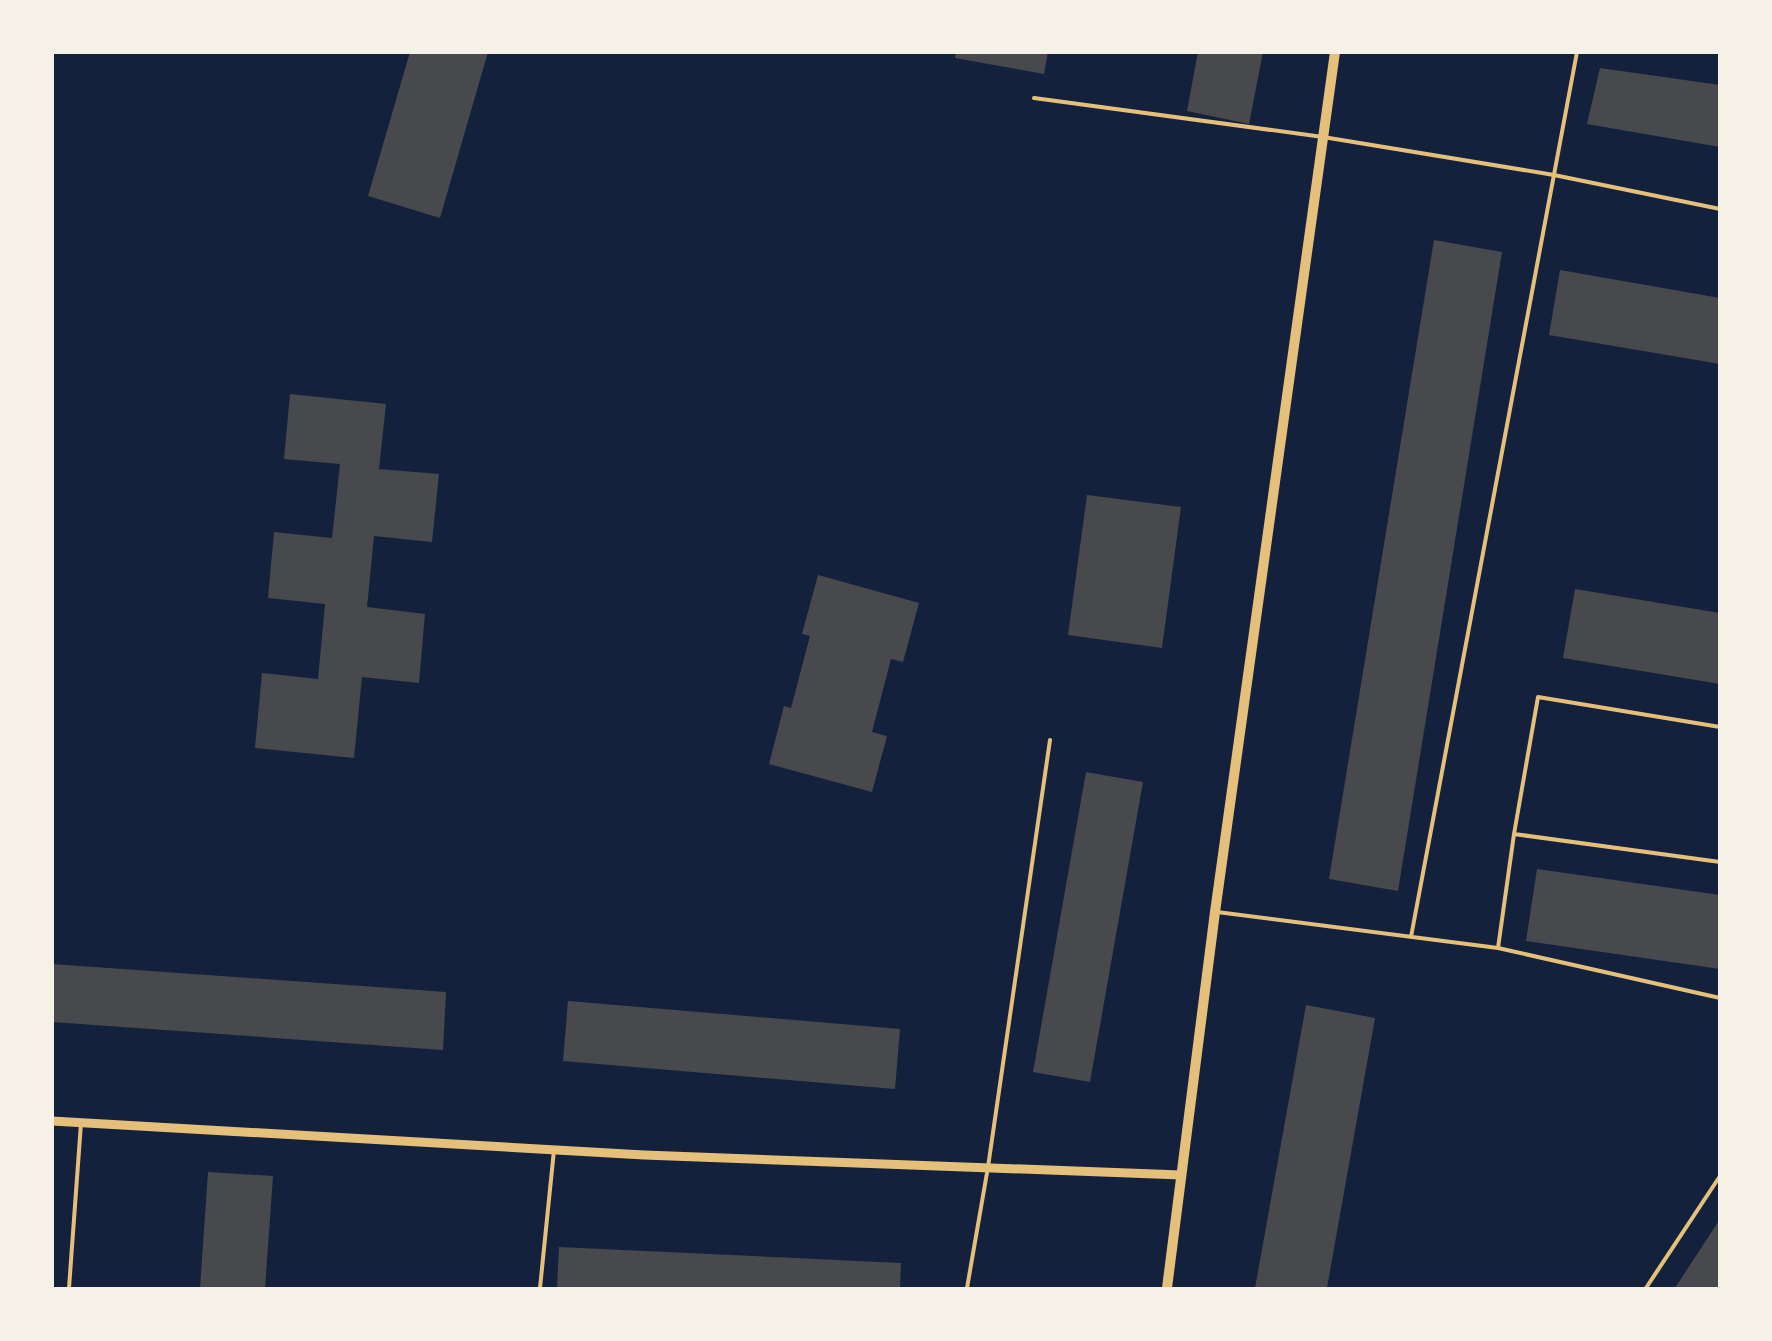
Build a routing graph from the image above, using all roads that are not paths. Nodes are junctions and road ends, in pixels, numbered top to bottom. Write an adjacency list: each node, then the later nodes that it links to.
1 (1334, 52): 4 (main road)
2 (1577, 52): 5 (lane)
3 (1034, 98): 4 (lane)
4 (1323, 137): 5 (lane); 11 (main road)
5 (1554, 175): 6 (lane); 12 (lane)
6 (1720, 209)
7 (1720, 727): 9 (lane)
8 (1050, 740): 18 (lane)
9 (1514, 834): 10 (lane); 13 (lane)
10 (1720, 862)
11 (1215, 912): 12 (lane); 19 (main road)
12 (1411, 937): 13 (lane)
13 (1498, 948): 14 (lane)
14 (1720, 998)
15 (52, 1121): 16 (street)
16 (81, 1122): 17 (street); 21 (lane)
17 (554, 1150): 18 (street); 22 (lane)
18 (988, 1168): 19 (street); 23 (lane)
19 (1181, 1175): 24 (main road)
20 (1720, 1176): 25 (lane)
21 (70, 1288)
22 (540, 1288)
23 (967, 1288)
24 (1167, 1288)
25 (1646, 1288)

